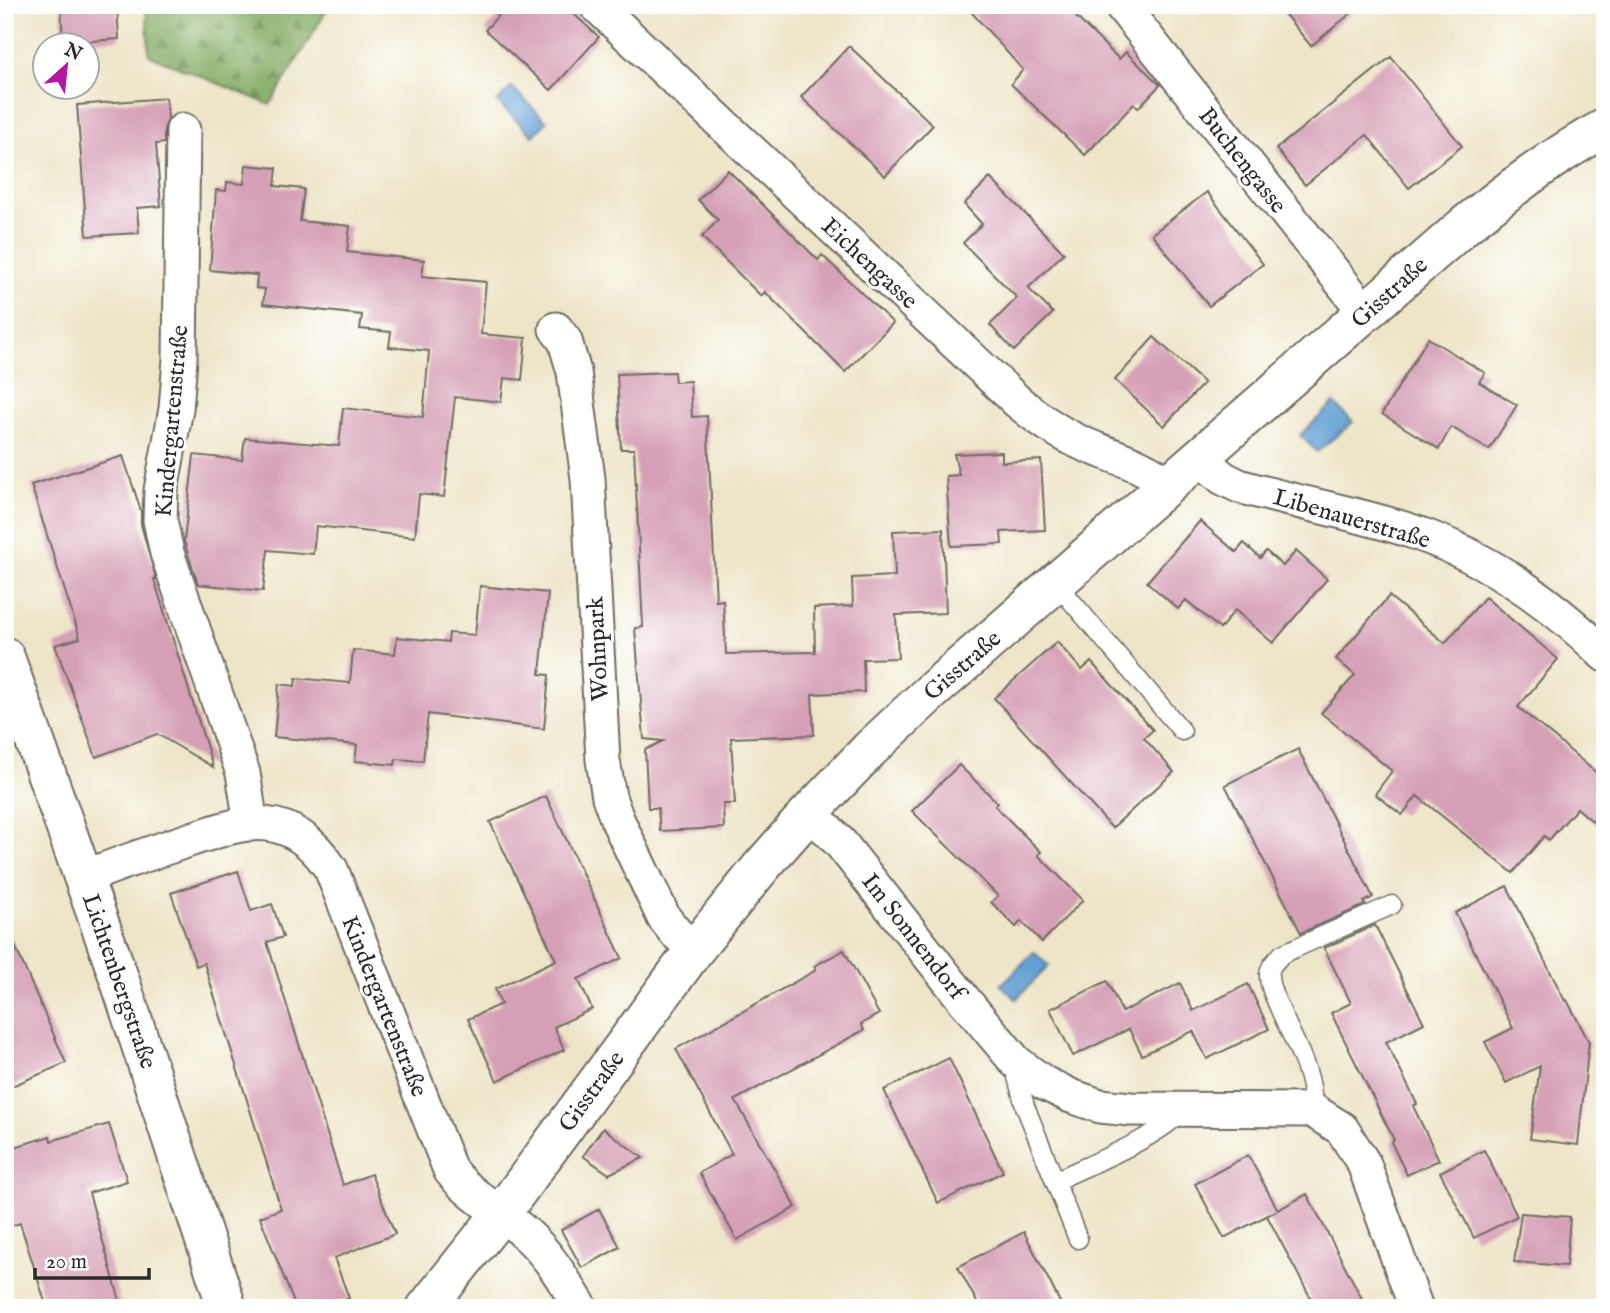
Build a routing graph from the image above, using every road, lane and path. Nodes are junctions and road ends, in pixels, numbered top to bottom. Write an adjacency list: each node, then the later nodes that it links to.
1 (596, 5): 8 (street, Eichengasse)
2 (1121, 5): 5 (street, Buchengasse)
3 (1605, 128): 5 (street, Gisstraße)
4 (183, 131): 14 (street, Kindergartenstraße)
5 (1366, 313): 7 (street, Gisstraße)
6 (556, 329): 17 (street, Wohnpark)
7 (1200, 458): 8 (street, Gisstraße); 10 (street, Libenauerstraße)
8 (1168, 485): 9 (street, Gisstraße)
9 (1056, 583): 12 (lane); 13 (street, Gisstraße)
10 (1605, 656)
11 (5, 657): 15 (street, Lichtenbergstraße)
12 (1182, 731)
13 (808, 814): 17 (street, Gisstraße); 18 (street, Im Sonnendorf)
14 (251, 824): 15 (street, Kindergartenstraße); 22 (street, Kindergartenstraße)
15 (85, 877): 24 (street, Lichtenbergstraße)
16 (1392, 905): 20 (lane)
17 (695, 949): 22 (street, Gisstraße)
18 (1016, 1062): 19 (street, Im Sonnendorf); 21 (lane, Im Sonnendorf)
19 (1182, 1109): 20 (street, Im Sonnendorf); 21 (lane)
20 (1312, 1110): 27 (street)
21 (1055, 1181): 23 (lane, Im Sonnendorf)
22 (500, 1215): 25 (street, Gisstraße); 26 (street)
23 (1079, 1239)
24 (227, 1308)
25 (426, 1308)
26 (581, 1308)
27 (1416, 1308)

